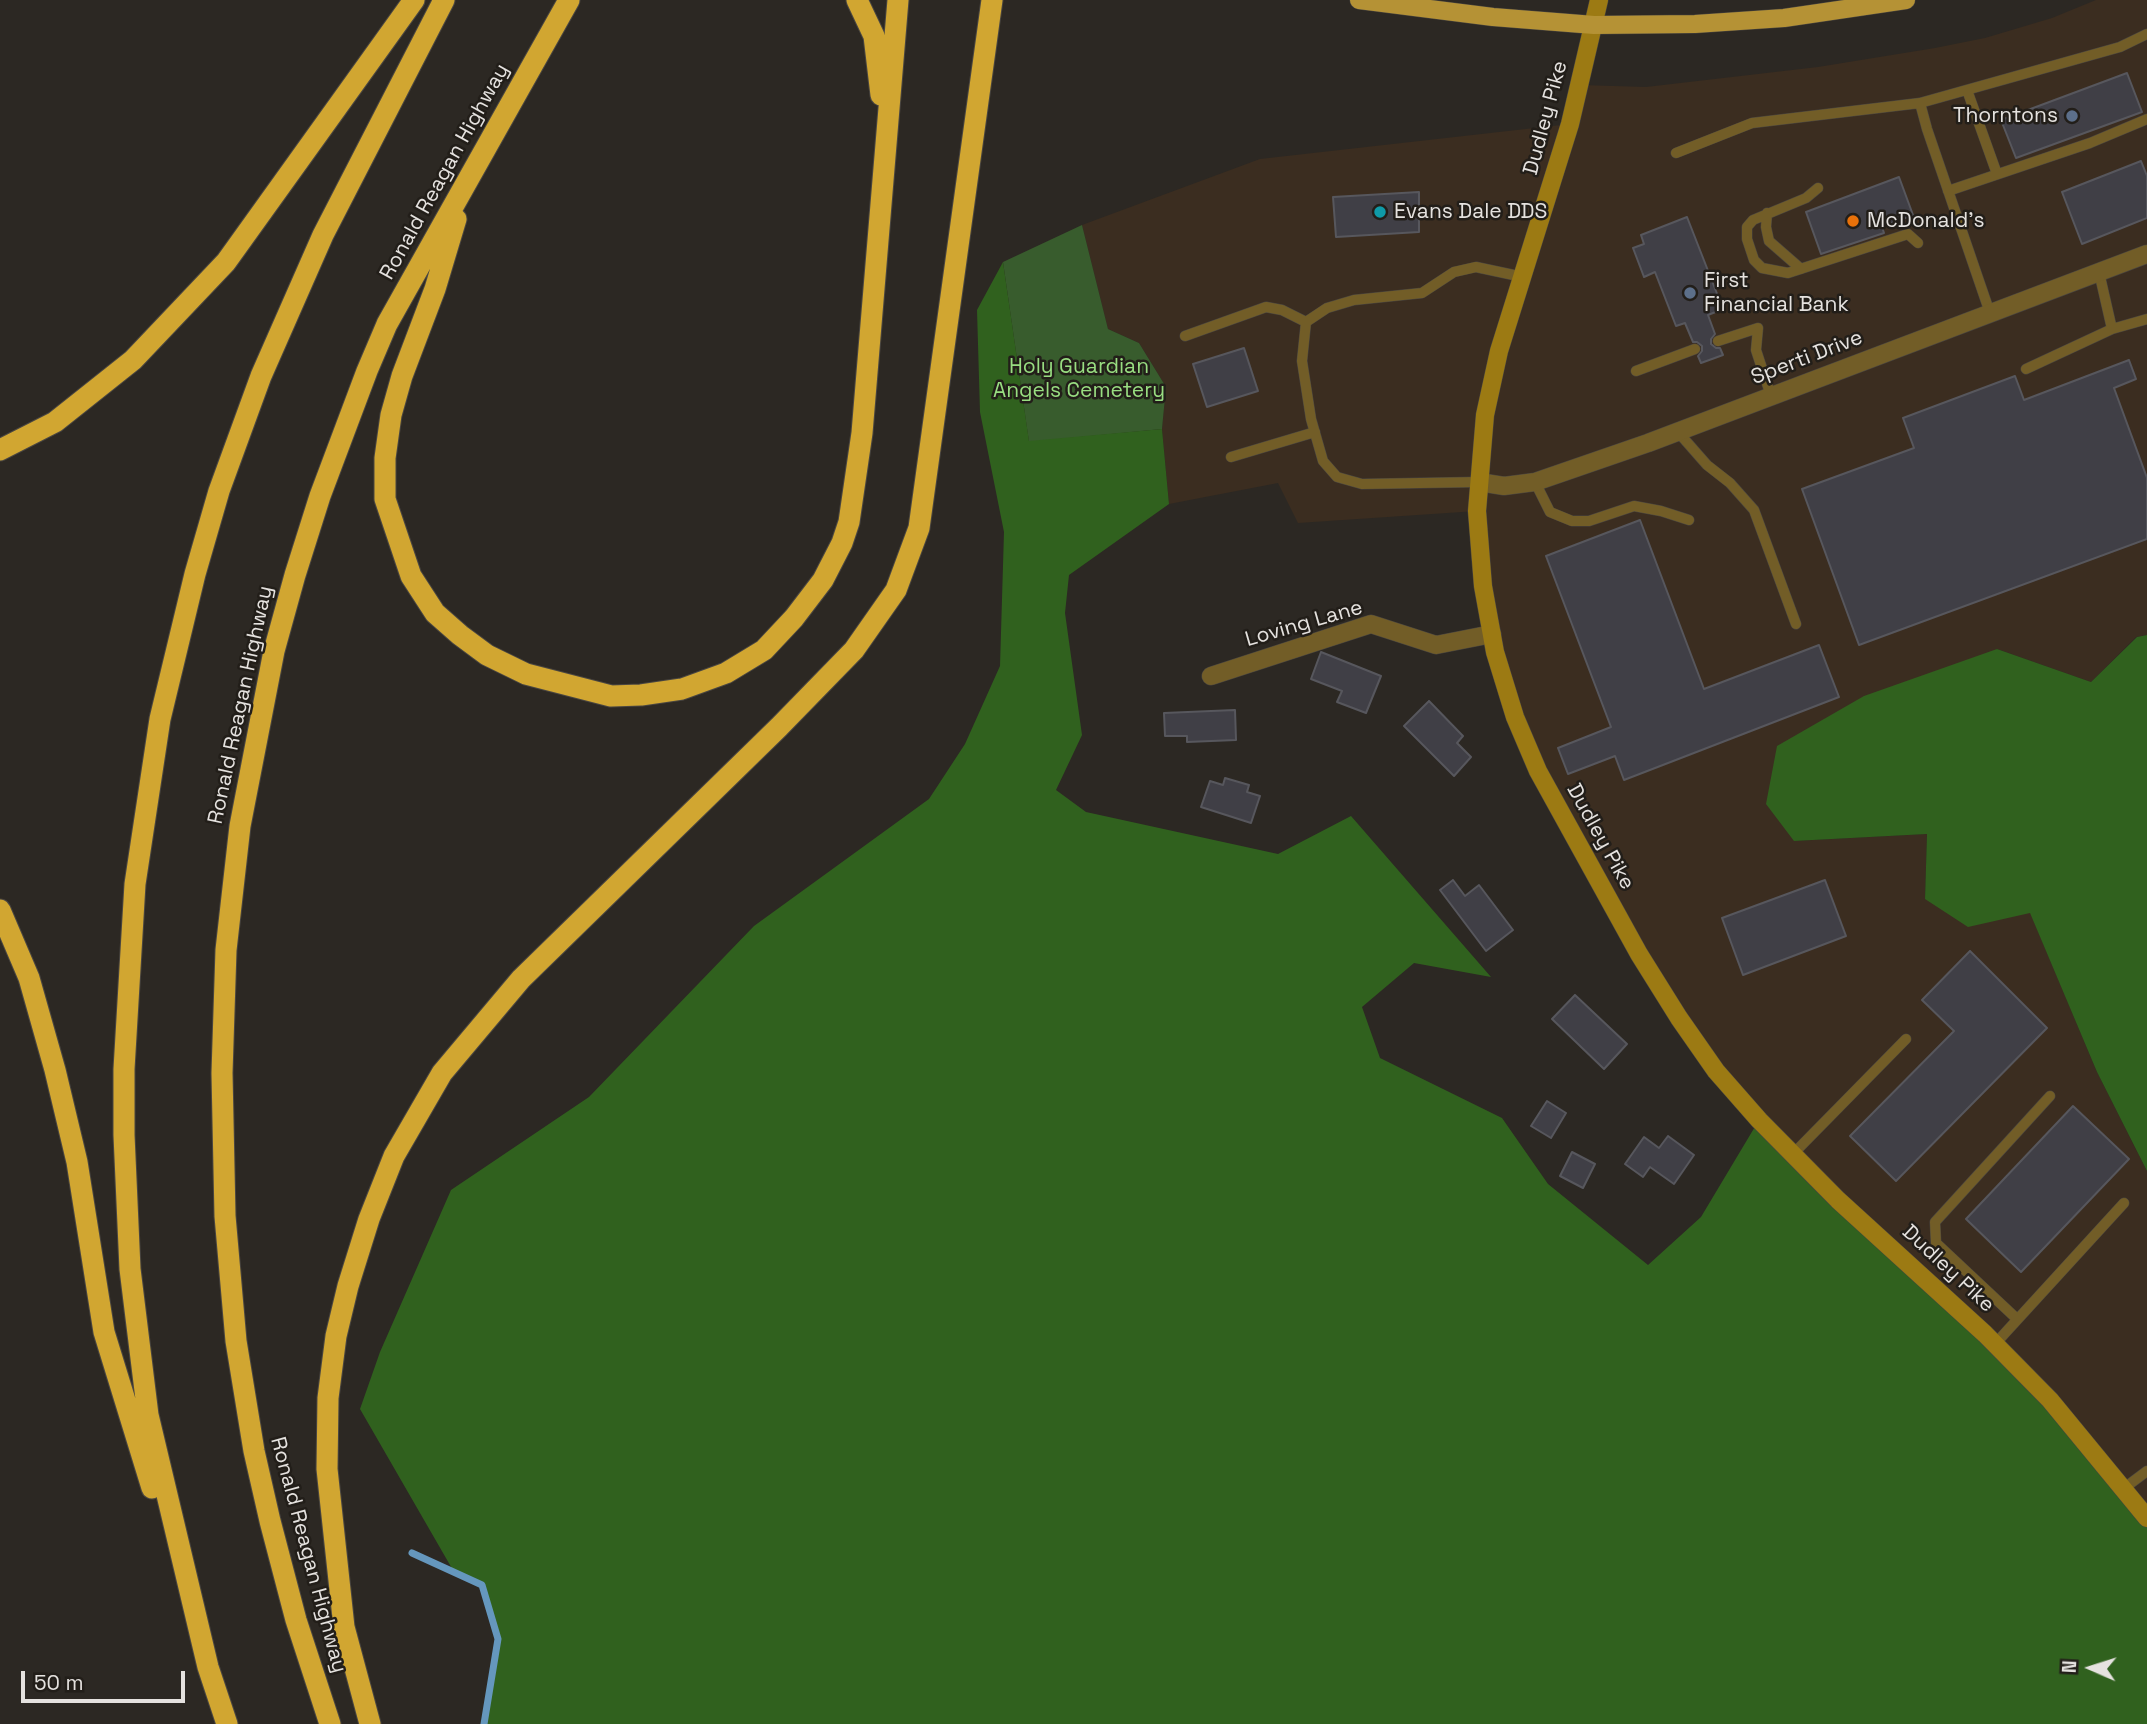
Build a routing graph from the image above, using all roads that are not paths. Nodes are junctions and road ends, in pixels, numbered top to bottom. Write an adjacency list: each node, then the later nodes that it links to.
1 (415, 0): 39 (highway)
2 (444, 0): 57 (highway)
3 (569, 0): 18 (highway, Ronald Reagan Highway)
4 (857, 0): 15 (highway)
5 (898, 0): 15 (highway)
6 (992, 0): 60 (highway)
7 (1359, 0): 10 (main road)
8 (1599, 0): 10 (street, Dudley Pike)
9 (1906, 0): 10 (main road)
10 (1594, 25): 26 (street, Dudley Pike)
11 (2146, 37): 12 (lane)
12 (1967, 90): 13 (lane); 17 (lane)
13 (1920, 103): 16 (lane); 20 (lane)
14 (2147, 119): 17 (lane)
15 (886, 140): 18 (highway)
16 (1676, 153)
17 (1997, 174): 20 (lane)
18 (468, 180): 59 (highway, Ronald Reagan Highway)
19 (1818, 188): 21 (lane)
20 (1948, 191): 27 (lane)
21 (1767, 213): 24 (lane); 24 (lane)
22 (1918, 243): 24 (lane)
23 (2147, 254): 25 (street, Sperti Drive)
24 (1801, 269)
25 (2099, 272): 27 (street, Sperti Drive); 30 (lane)
26 (1523, 277): 29 (lane); 41 (street, Dudley Pike)
27 (1990, 313): 36 (street, Sperti Drive)
28 (2147, 319): 30 (lane)
29 (1306, 322): 31 (lane); 37 (lane)
30 (2112, 329): 34 (lane)
31 (1185, 336)
32 (1718, 341): 36 (lane)
33 (1695, 349): 35 (lane)
34 (2026, 369)
35 (1636, 371)
36 (1771, 396): 38 (street, Sperti Drive)
37 (1315, 432): 40 (lane); 41 (lane)
38 (1678, 432): 42 (street, Sperti Drive); 44 (lane)
39 (0, 450)
40 (1231, 457)
41 (1479, 482): 42 (street, Sperti Drive); 45 (street, Dudley Pike)
42 (1535, 482): 43 (lane)
43 (1689, 520)
44 (1796, 624)
45 (1492, 634): 46 (street, Loving Lane); 50 (street, Dudley Pike)
46 (1211, 676)
47 (0, 910): 57 (highway)
48 (1906, 1040): 50 (lane)
49 (2050, 1096): 52 (lane)
50 (1793, 1154): 53 (street, Dudley Pike)
51 (2124, 1203): 52 (lane)
52 (2017, 1319): 53 (lane)
53 (1994, 1344): 55 (street, Dudley Pike)
54 (2147, 1471): 55 (lane)
55 (2123, 1489): 56 (street, Dudley Pike)
56 (2147, 1518)
57 (208, 1667): 58 (highway)
58 (227, 1724)
59 (330, 1724)
60 (370, 1724)

